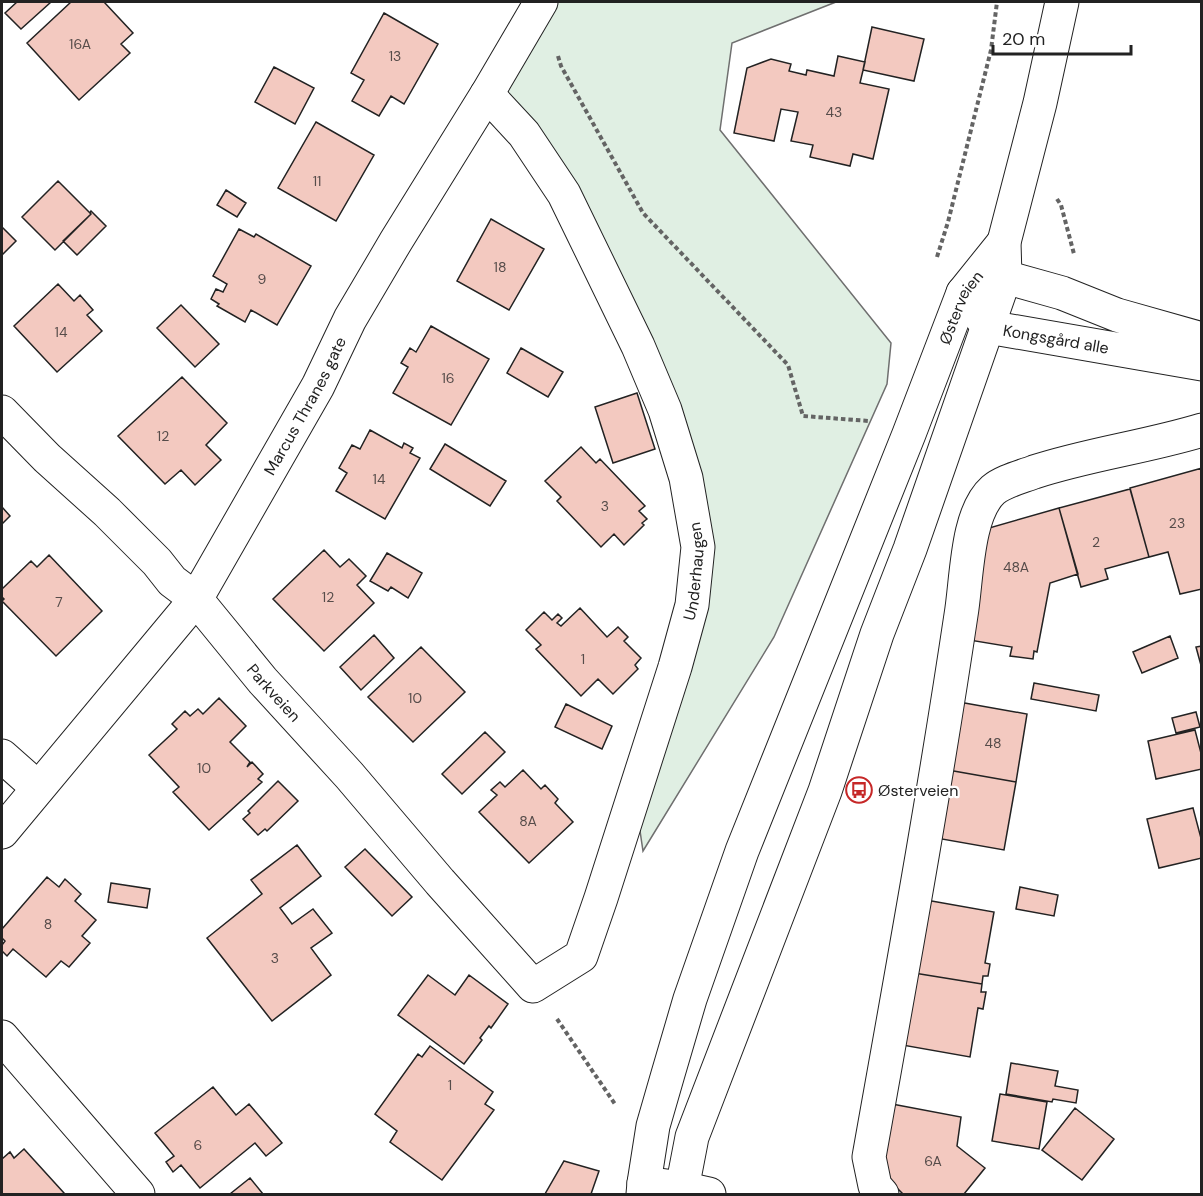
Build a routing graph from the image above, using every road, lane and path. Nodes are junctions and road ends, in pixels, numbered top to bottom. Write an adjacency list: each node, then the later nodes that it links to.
1 (541, 2): 4 (street, Marcus Thranes gate)
2 (1062, 2): 6 (street, Østerveien)
3 (558, 55): 14 (path)
4 (487, 94): 16 (street, Marcus Thranes gate); 20 (street, Underhaugen)
5 (1052, 194): 7 (path)
6 (1004, 242): 8 (street, Østerveien); 9 (street, Østerveien)
7 (1075, 258)
8 (1005, 277): 9 (street); 10 (street, Østerveien); 11 (street)
9 (963, 293): 10 (street, Kongsgård alle); 23 (street, Østerveien)
10 (988, 327): 12 (street, Kongsgård alle); 24 (street, Østerveien)
11 (1202, 339)
12 (1202, 364)
13 (2, 412): 16 (street, Parkveien)
14 (873, 422)
15 (1202, 430): 26 (street)
16 (196, 599): 18 (street, Marcus Thranes gate); 20 (street, Parkveien)
17 (2, 756): 18 (street)
18 (38, 788): 19 (street, Marcus Thranes gate)
19 (2, 832)
20 (533, 986): 22 (path)
21 (2, 1037): 25 (street)
22 (616, 1106)
23 (643, 1189): 24 (street)
24 (691, 1192)
25 (138, 1194)
26 (882, 1194)

